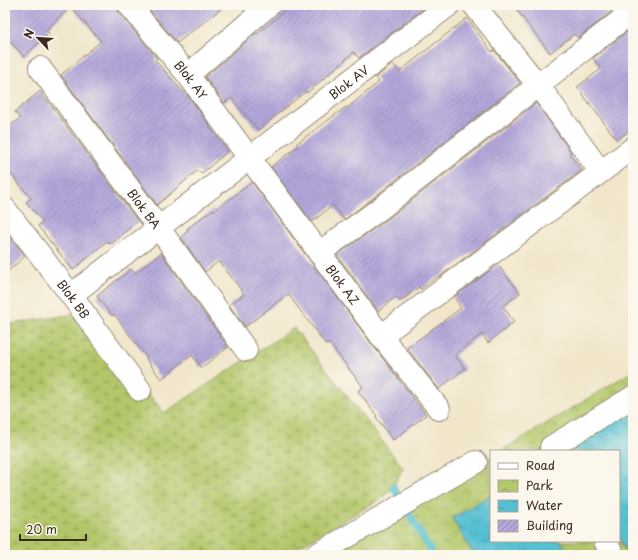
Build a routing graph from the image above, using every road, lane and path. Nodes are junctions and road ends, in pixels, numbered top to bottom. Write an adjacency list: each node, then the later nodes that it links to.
1 (129, 5): 7 (street, Blok AY)
2 (269, 5): 7 (street)
3 (448, 5): 10 (street, Blok AV)
4 (474, 5): 8 (street)
5 (633, 11): 8 (street)
6 (40, 68): 13 (street, Blok BA)
7 (188, 75): 10 (street, Blok AY)
8 (538, 85): 11 (street); 14 (street)
9 (633, 148): 11 (street)
10 (249, 158): 13 (street, Blok AV); 14 (street, Blok AZ)
11 (600, 171): 16 (street)
12 (5, 209): 15 (street, Blok BB)
13 (158, 227): 15 (street, Blok AV); 17 (street, Blok BA)
14 (319, 253): 16 (street, Blok AZ)
15 (71, 295): 18 (street, Blok BB)
16 (380, 336): 20 (street, Blok AZ)
17 (246, 350)
18 (140, 390)
19 (633, 398): 21 (street)
20 (439, 409)
21 (552, 450)
22 (476, 462): 24 (street)
23 (605, 542): 25 (street)
24 (316, 555)
25 (613, 555)

